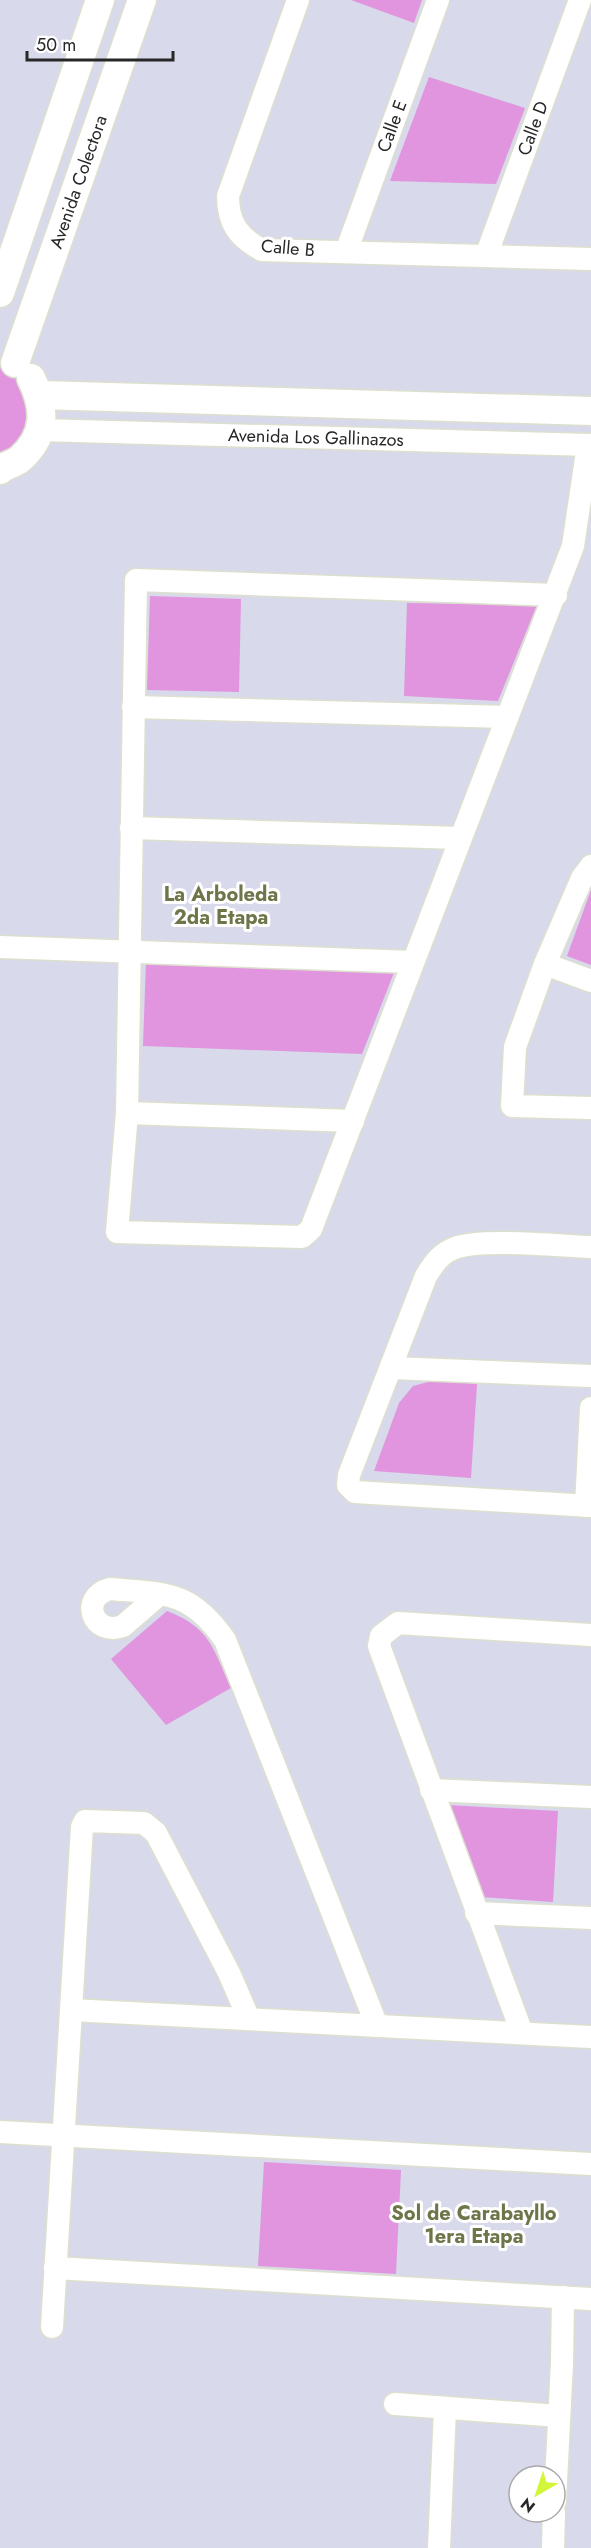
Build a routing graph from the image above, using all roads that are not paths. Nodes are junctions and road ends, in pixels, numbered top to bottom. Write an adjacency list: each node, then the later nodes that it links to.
1 (100, 0): 9 (street)
2 (142, 0): 10 (street, Avenida Colectora)
3 (298, 0): 6 (street, Calle B)
4 (438, 0): 6 (street, Calle E)
5 (580, 0): 7 (street, Calle D)
6 (346, 252): 7 (street, Calle B)
7 (486, 256): 8 (street, Calle B)
8 (591, 259)
9 (0, 293)
10 (8, 360): 11 (street)
11 (40, 395): 12 (street, Avenida Los Gallinazos); 13 (street)
12 (591, 411)
13 (40, 430): 14 (street, Avenida Los Gallinazos); 15 (street)
14 (589, 445): 16 (street)
15 (0, 470)
16 (556, 595): 17 (street); 18 (street)
17 (134, 707): 18 (street); 19 (street)
18 (507, 717): 20 (street)
19 (131, 828): 20 (street); 23 (street)
20 (460, 838): 24 (street)
21 (591, 866): 25 (street)
22 (0, 947): 23 (street)
23 (129, 951): 24 (street); 28 (street)
24 (414, 962): 29 (street)
25 (545, 964): 26 (street); 27 (street)
26 (591, 981)
27 (591, 1108)
28 (127, 1113): 29 (street); 29 (street)
29 (352, 1121)
30 (591, 1247): 31 (street)
31 (392, 1368): 32 (street); 34 (street)
32 (591, 1376)
33 (591, 1408): 34 (street)
34 (589, 1506)
35 (160, 1594): 43 (street)
36 (591, 1635): 37 (street)
37 (431, 1790): 38 (street); 39 (street)
38 (591, 1797)
39 (476, 1913): 40 (street); 44 (street)
40 (591, 1918)
41 (71, 2010): 42 (street); 42 (street); 47 (street)
42 (249, 2019): 43 (street)
43 (377, 2026): 44 (street)
44 (522, 2033): 45 (street)
45 (591, 2037)
46 (0, 2132): 47 (street)
47 (64, 2136): 48 (street); 49 (street)
48 (591, 2164)
49 (56, 2268): 50 (street); 52 (street)
50 (563, 2297): 51 (street); 55 (street)
51 (591, 2299)
52 (52, 2327)
53 (395, 2404): 54 (street)
54 (445, 2409): 55 (street); 58 (street)
55 (560, 2416): 56 (street)
56 (557, 2464)
57 (554, 2524): 59 (street)
58 (439, 2548)
59 (553, 2548)

